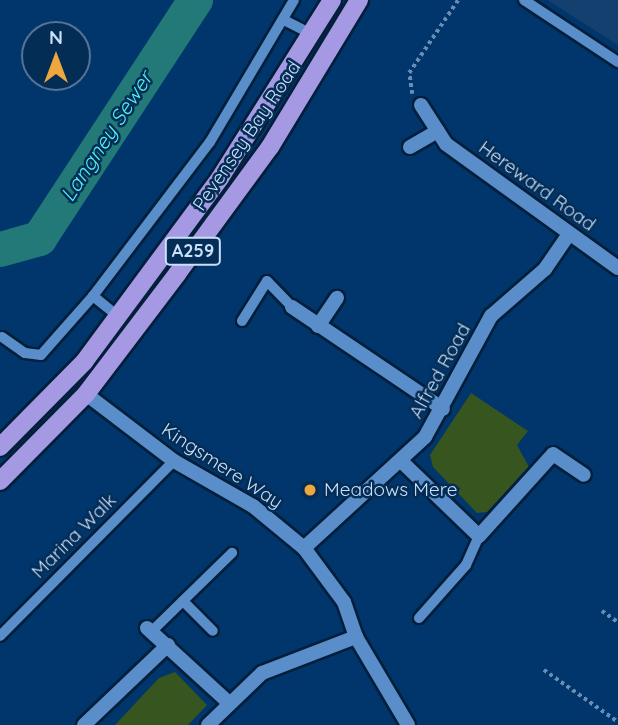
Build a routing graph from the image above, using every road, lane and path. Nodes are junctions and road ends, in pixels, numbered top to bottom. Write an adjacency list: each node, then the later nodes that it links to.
1 (294, 0): 6 (lane)
2 (332, 0): 7 (main road, Pevensey Bay Road / A259)
3 (359, 0): 21 (main road, Pevensey Bay Road / A259)
4 (458, 0): 9 (path)
5 (524, 0): 8 (lane)
6 (284, 20): 7 (lane); 14 (lane)
7 (312, 34): 17 (main road, Pevensey Bay Road / A259)
8 (618, 62)
9 (421, 105): 10 (street, Hereward Road)
10 (438, 131): 11 (street); 12 (street, Hereward Road)
11 (410, 147)
12 (569, 234): 13 (street, Hereward Road); 22 (street, Alfred Road)
13 (618, 268)
14 (93, 296): 17 (lane); 20 (lane)
15 (337, 298): 19 (street)
16 (292, 307): 18 (lane); 19 (street)
17 (118, 316): 23 (main road, Pevensey Bay Road / A259)
18 (242, 320)
19 (318, 326): 22 (street)
20 (2, 337)
21 (86, 394): 24 (street, Kingsmere Way); 27 (main road, Pevensey Bay Road / A259)
22 (443, 409): 25 (street, Alfred Road)
23 (0, 447)
24 (174, 461): 29 (street, Kingsmere Way); 37 (lane, Marina Walk)
25 (401, 461): 28 (street); 29 (street, Alfred Road)
26 (584, 475): 28 (street)
27 (0, 481)
28 (479, 536): 33 (lane)
29 (304, 548): 38 (street, Kingsmere Way)
30 (232, 553): 31 (lane)
31 (183, 601): 35 (lane); 36 (lane)
32 (602, 611): 34 (path)
33 (419, 618)
34 (618, 622)
35 (150, 629): 39 (street)
36 (214, 631)
37 (0, 636)
38 (355, 636): 41 (street); 45 (street, Kingsmere Way)
39 (168, 645): 41 (street); 43 (street)
40 (544, 670): 42 (path)
41 (227, 701): 44 (street)
42 (618, 722)
43 (84, 725)
44 (208, 725)
45 (408, 725)

